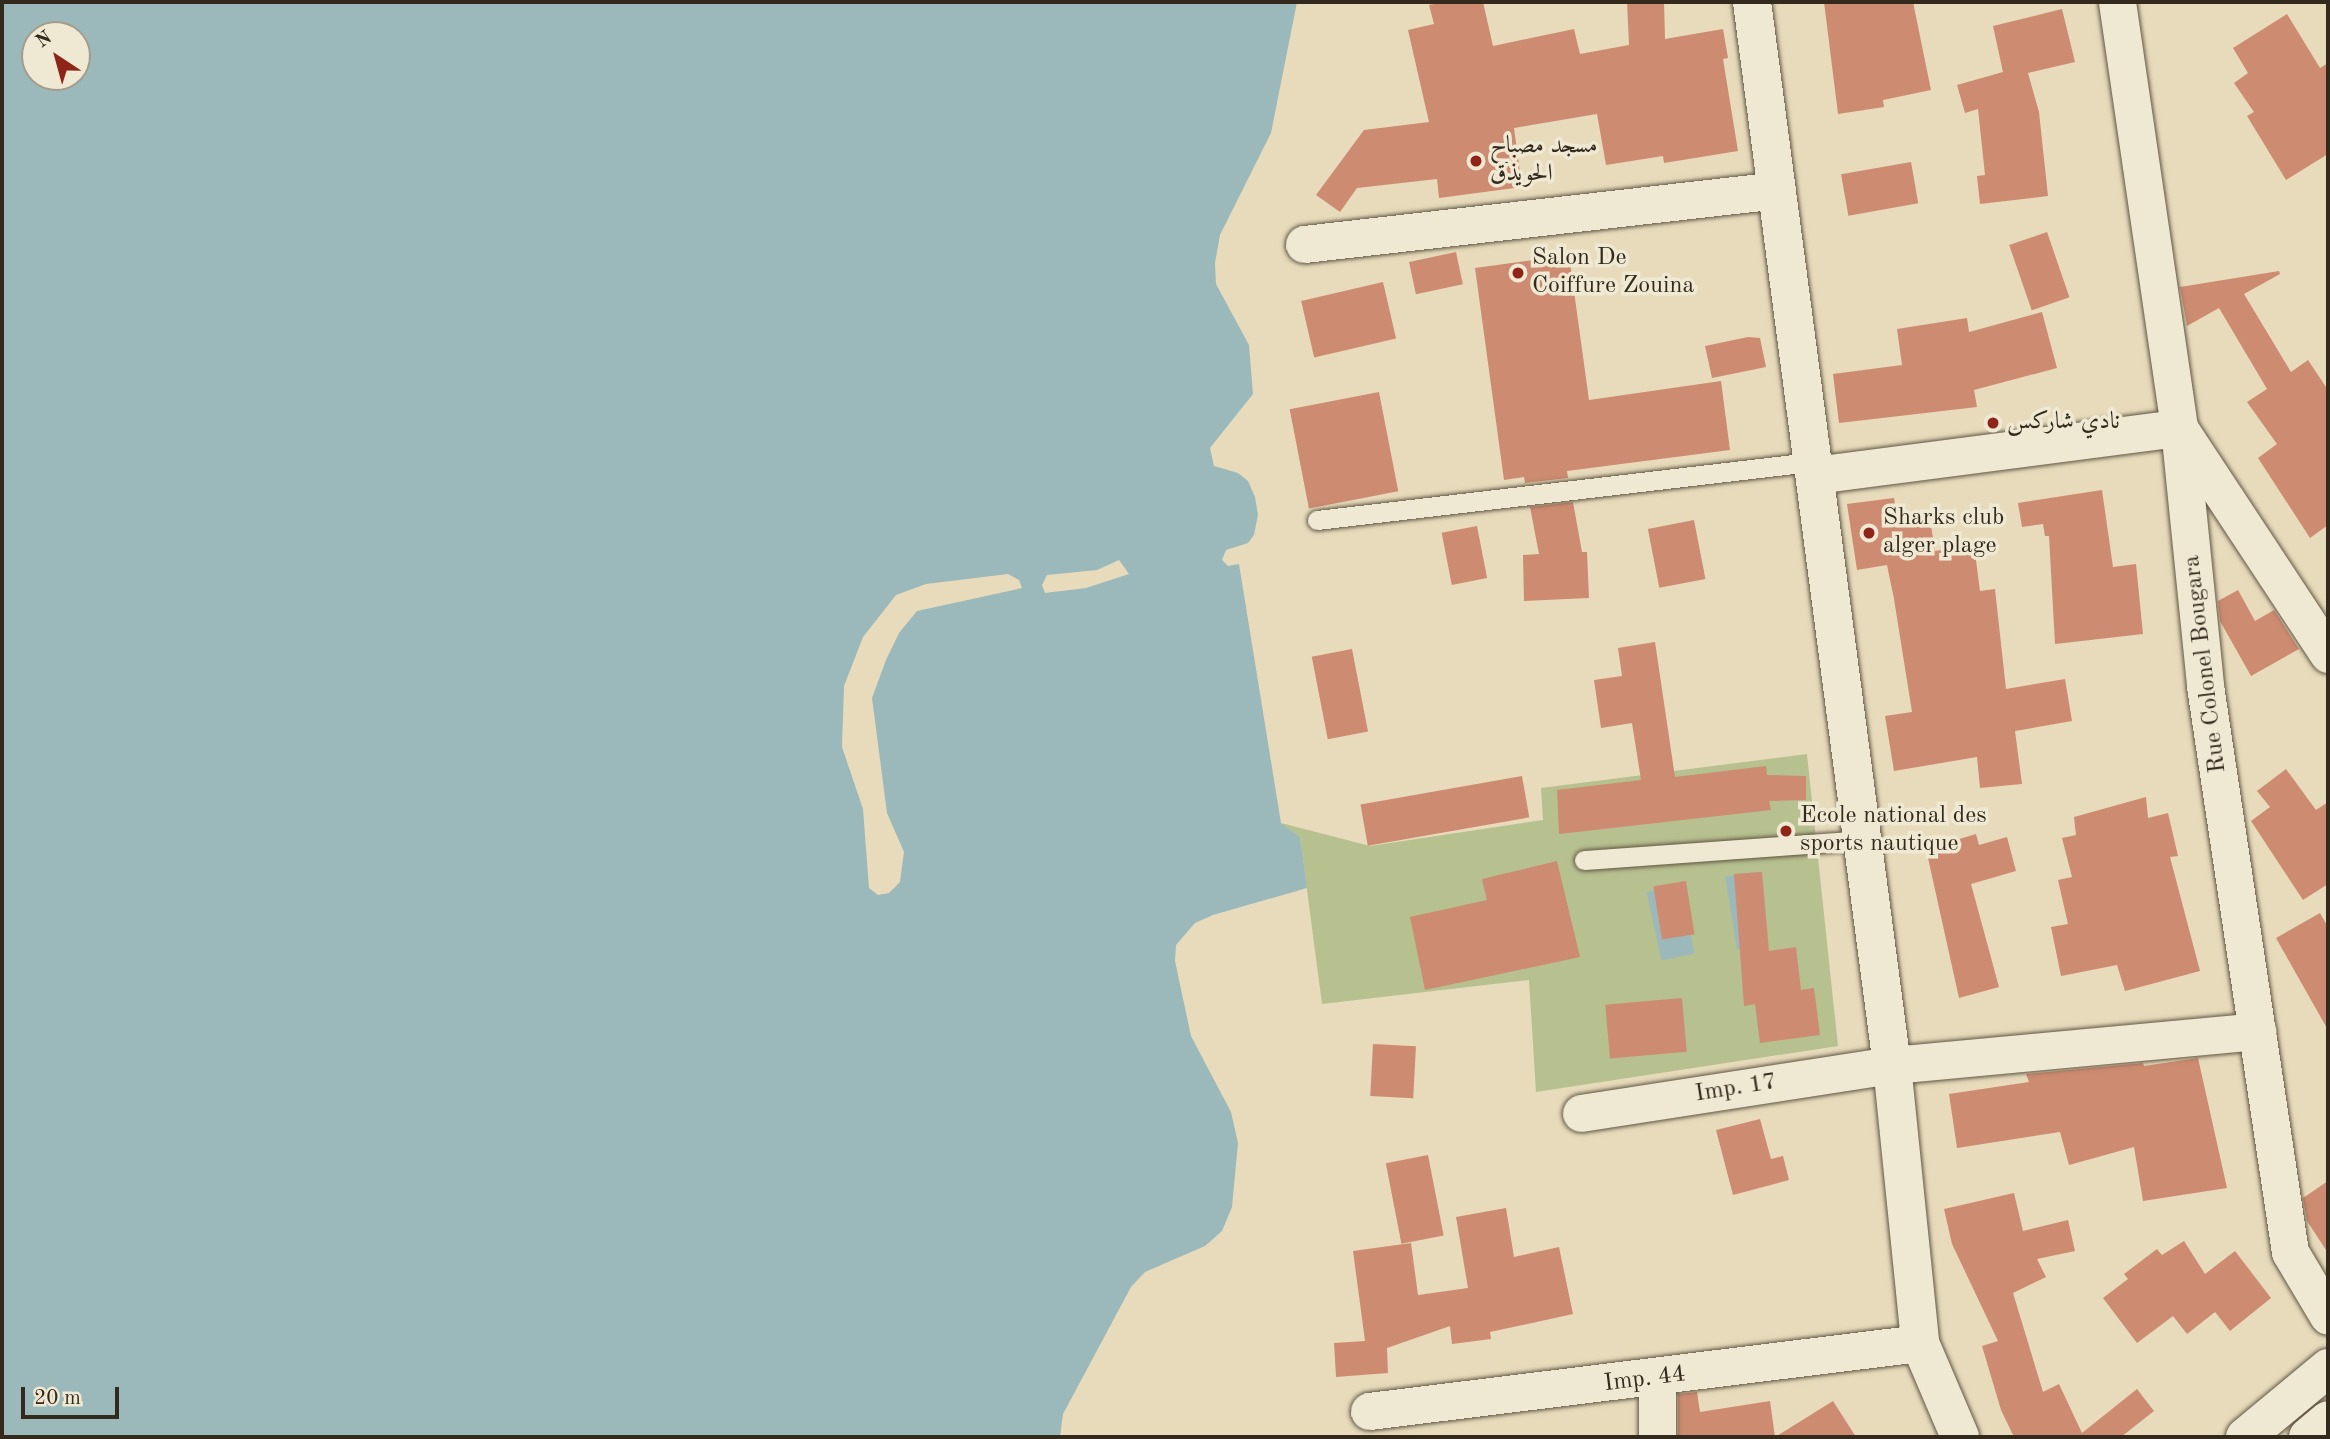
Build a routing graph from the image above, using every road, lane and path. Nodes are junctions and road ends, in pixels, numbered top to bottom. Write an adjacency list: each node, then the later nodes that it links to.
1 (1752, 2): 3 (street)
2 (2117, 2): 5 (street, Rue Colonel Bougara)
3 (1777, 190): 4 (street); 6 (street)
4 (1304, 244)
5 (2179, 428): 6 (street); 8 (street); 11 (street, Rue Colonel Bougara)
6 (1814, 469): 7 (lane); 9 (street)
7 (1317, 520)
8 (2328, 654)
9 (1862, 840): 10 (lane); 12 (street)
10 (1584, 860)
11 (2257, 1031): 12 (street, Imp. 17); 14 (street, Rue Colonel Bougara)
12 (1892, 1065): 13 (street, Imp. 17); 15 (street)
13 (1581, 1113)
14 (2328, 1316)
15 (1920, 1343): 17 (street, Imp. 44); 21 (street)
16 (2328, 1368): 22 (street)
17 (1657, 1379): 18 (street, Imp. 44); 20 (street)
18 (1369, 1411)
19 (2328, 1420): 23 (street)
20 (1657, 1437)
21 (1960, 1437)
22 (2245, 1437)
23 (2308, 1437)

